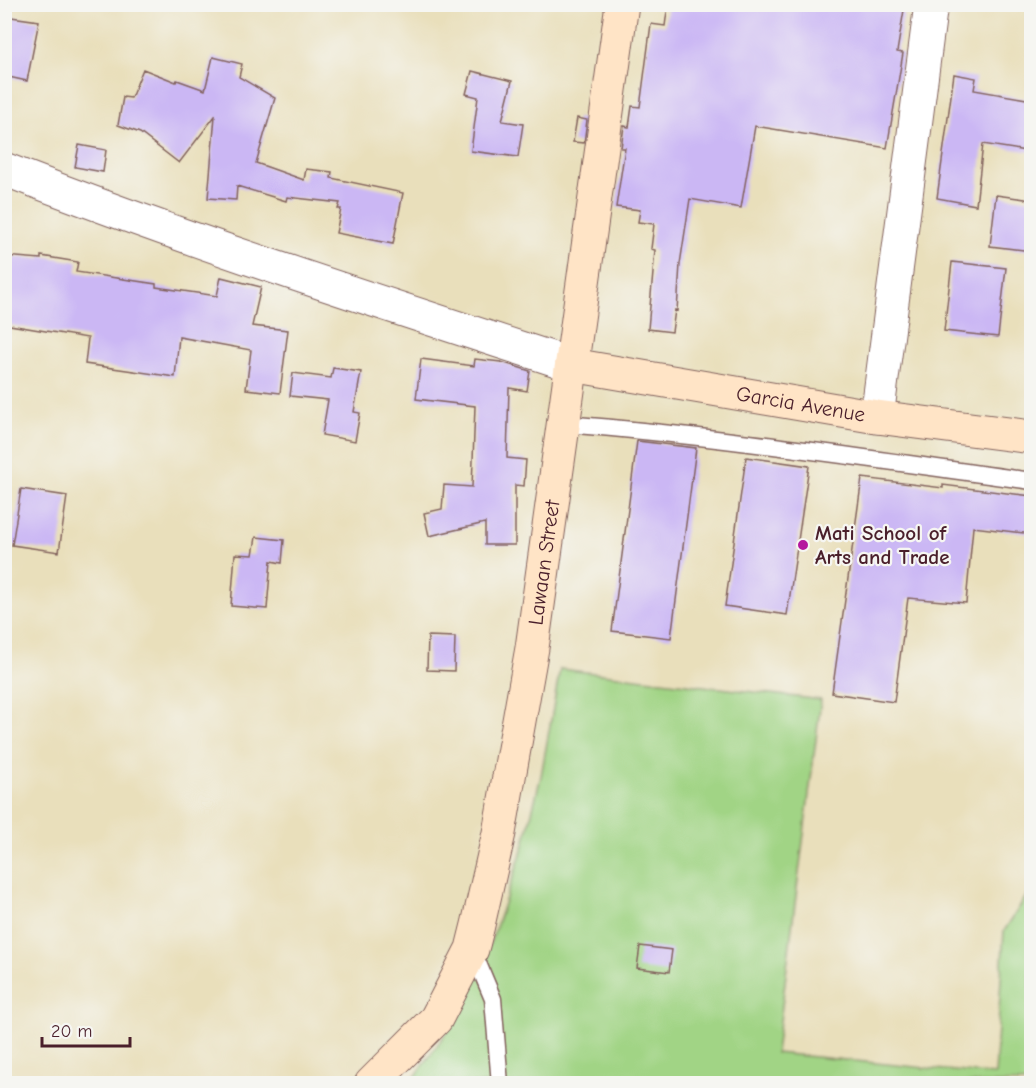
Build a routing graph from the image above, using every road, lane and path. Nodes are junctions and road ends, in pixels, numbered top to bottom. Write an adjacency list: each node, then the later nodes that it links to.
1 (622, 4): 4 (street, Lawaan Street)
2 (931, 4): 5 (street)
3 (4, 169): 4 (street)
4 (573, 365): 5 (street, Garcia Avenue); 6 (street, Lawaan Street)
5 (877, 417): 7 (street, Garcia Avenue)
6 (564, 424): 8 (lane); 9 (street, Lawaan Street)
7 (1032, 437)
8 (1032, 481)
9 (471, 949): 10 (street, Lawaan Street); 11 (lane)
10 (371, 1083)
11 (500, 1083)

